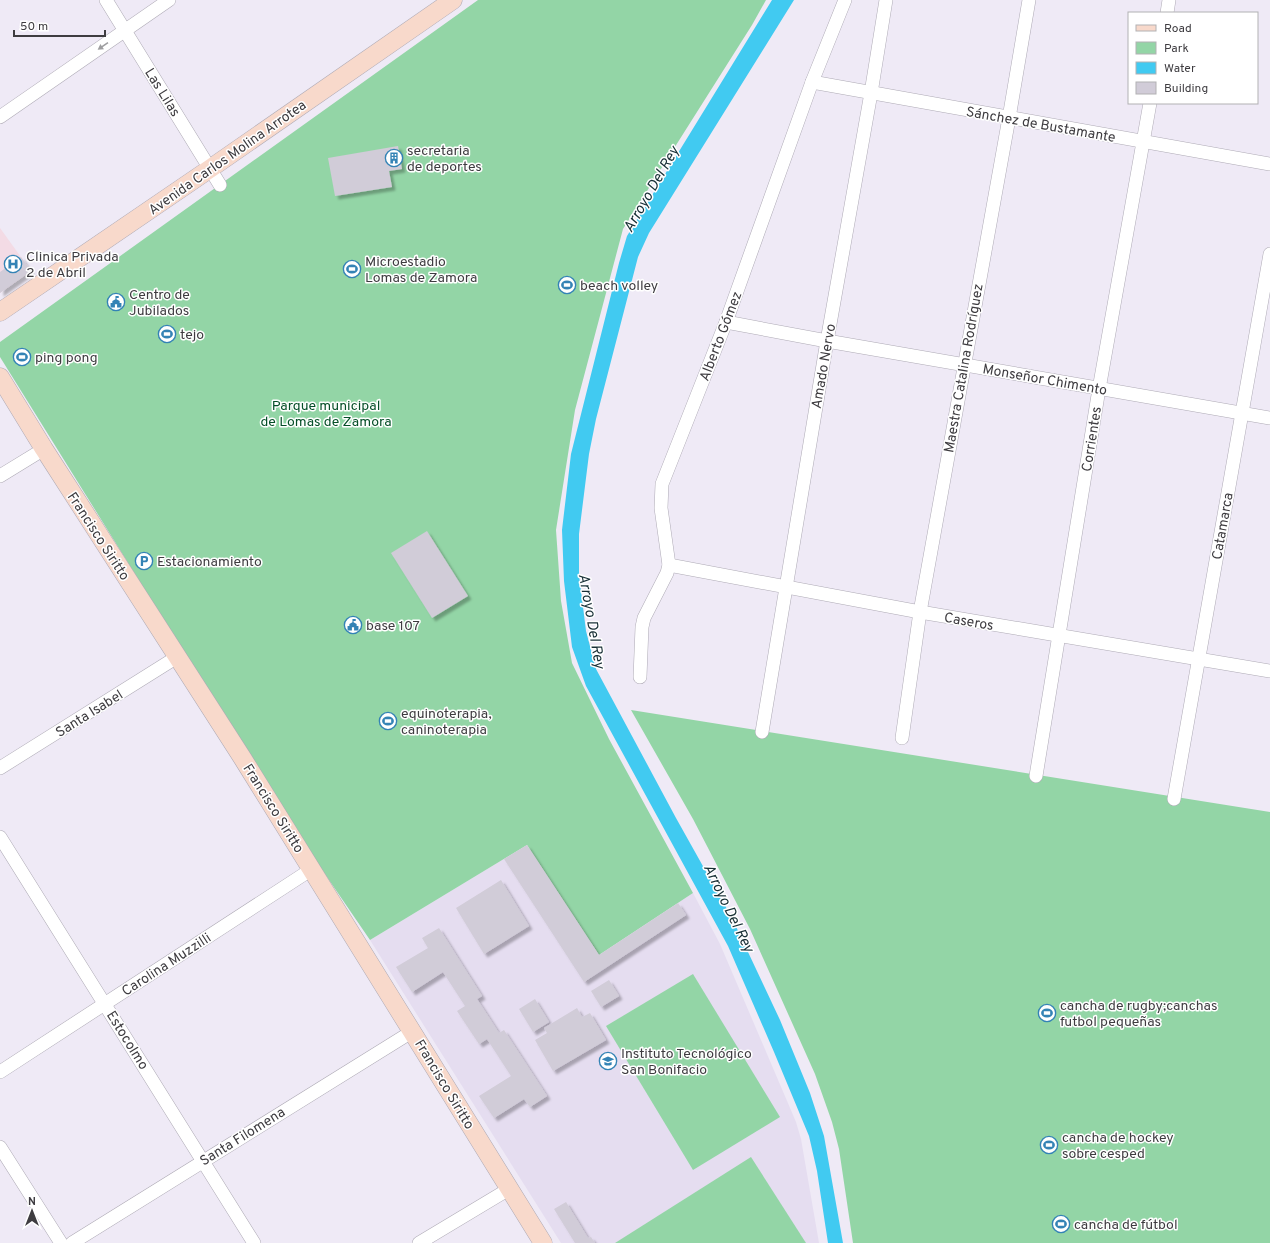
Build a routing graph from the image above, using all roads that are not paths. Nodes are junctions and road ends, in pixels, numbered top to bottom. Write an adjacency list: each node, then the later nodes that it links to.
1 (106, 0): 9 (street, Las Lilas)
2 (169, 0): 9 (street)
3 (845, 0): 10 (street, Alberto Gómez)
4 (886, 0): 11 (street, Amado Nervo)
5 (1029, 0): 14 (street, Maestra Catalina Rodríguez)
6 (1169, 0): 8 (street)
7 (442, 3): 17 (street, Avenida Carlos Molina Arrotea)
8 (1167, 12)
9 (125, 31): 13 (street, one-way to 13); 17 (street, Las Lilas)
10 (812, 82): 11 (street, Sánchez de Bustamante); 21 (street, Alberto Gómez)
11 (871, 93): 14 (street, Sánchez de Bustamante); 22 (street, Amado Nervo)
12 (1150, 104): 15 (street, Corrientes)
13 (0, 117)
14 (1009, 118): 15 (street, Sánchez de Bustamante); 23 (street, Maestra Catalina Rodríguez)
15 (1143, 142): 16 (street, Sánchez de Bustamante); 25 (street, Corrientes)
16 (1270, 164)
17 (210, 168): 18 (street, Las Lilas); 20 (street, Avenida Carlos Molina Arrotea)
18 (220, 185)
19 (1270, 254): 26 (street, Catamarca)
20 (0, 312)
21 (726, 322): 22 (street, Monseñor Chimento); 30 (street, Alberto Gómez)
22 (827, 341): 23 (street, Monseñor Chimento); 31 (street, Amado Nervo)
23 (964, 365): 25 (street, Monseñor Chimento); 32 (street, Maestra Catalina Rodríguez)
24 (0, 377): 28 (street, Francisco Siritto)
25 (1099, 389): 26 (street, Monseñor Chimento); 33 (street, Corrientes)
26 (1242, 414): 27 (street, Monseñor Chimento); 35 (street, Catamarca)
27 (1270, 418)
28 (44, 449): 29 (street); 34 (street, Francisco Siritto)
29 (0, 476)
30 (669, 565): 31 (street, Caseros); 37 (street, Alberto Gómez)
31 (786, 586): 32 (street, Caseros); 38 (street, Amado Nervo)
32 (920, 612): 33 (street, Caseros); 39 (street, Maestra Catalina Rodríguez)
33 (1059, 636): 35 (street, Caseros); 41 (street, Corrientes)
34 (177, 657): 40 (street, Santa Isabel); 44 (street, Francisco Siritto)
35 (1198, 660): 36 (street, Caseros); 42 (street, Catamarca)
36 (1270, 672)
37 (640, 677)
38 (762, 732)
39 (902, 738)
40 (0, 768)
41 (1036, 776)
42 (1174, 799)
43 (0, 837): 45 (street, Estocolmo)
44 (312, 869): 45 (street, Carolina Muzzilli); 46 (street, Francisco Siritto)
45 (105, 1003): 47 (street, Carolina Muzzilli); 49 (street, Estocolmo)
46 (412, 1031): 49 (street, Santa Filomena); 50 (street, Francisco Siritto)
47 (0, 1072)
48 (0, 1147): 51 (street)
49 (202, 1161): 52 (street, Santa Filomena); 53 (street, Estocolmo)
50 (509, 1189): 54 (street); 55 (street, Francisco Siritto)
51 (61, 1243)
52 (72, 1243)
53 (254, 1243)
54 (419, 1243)
55 (543, 1243)

